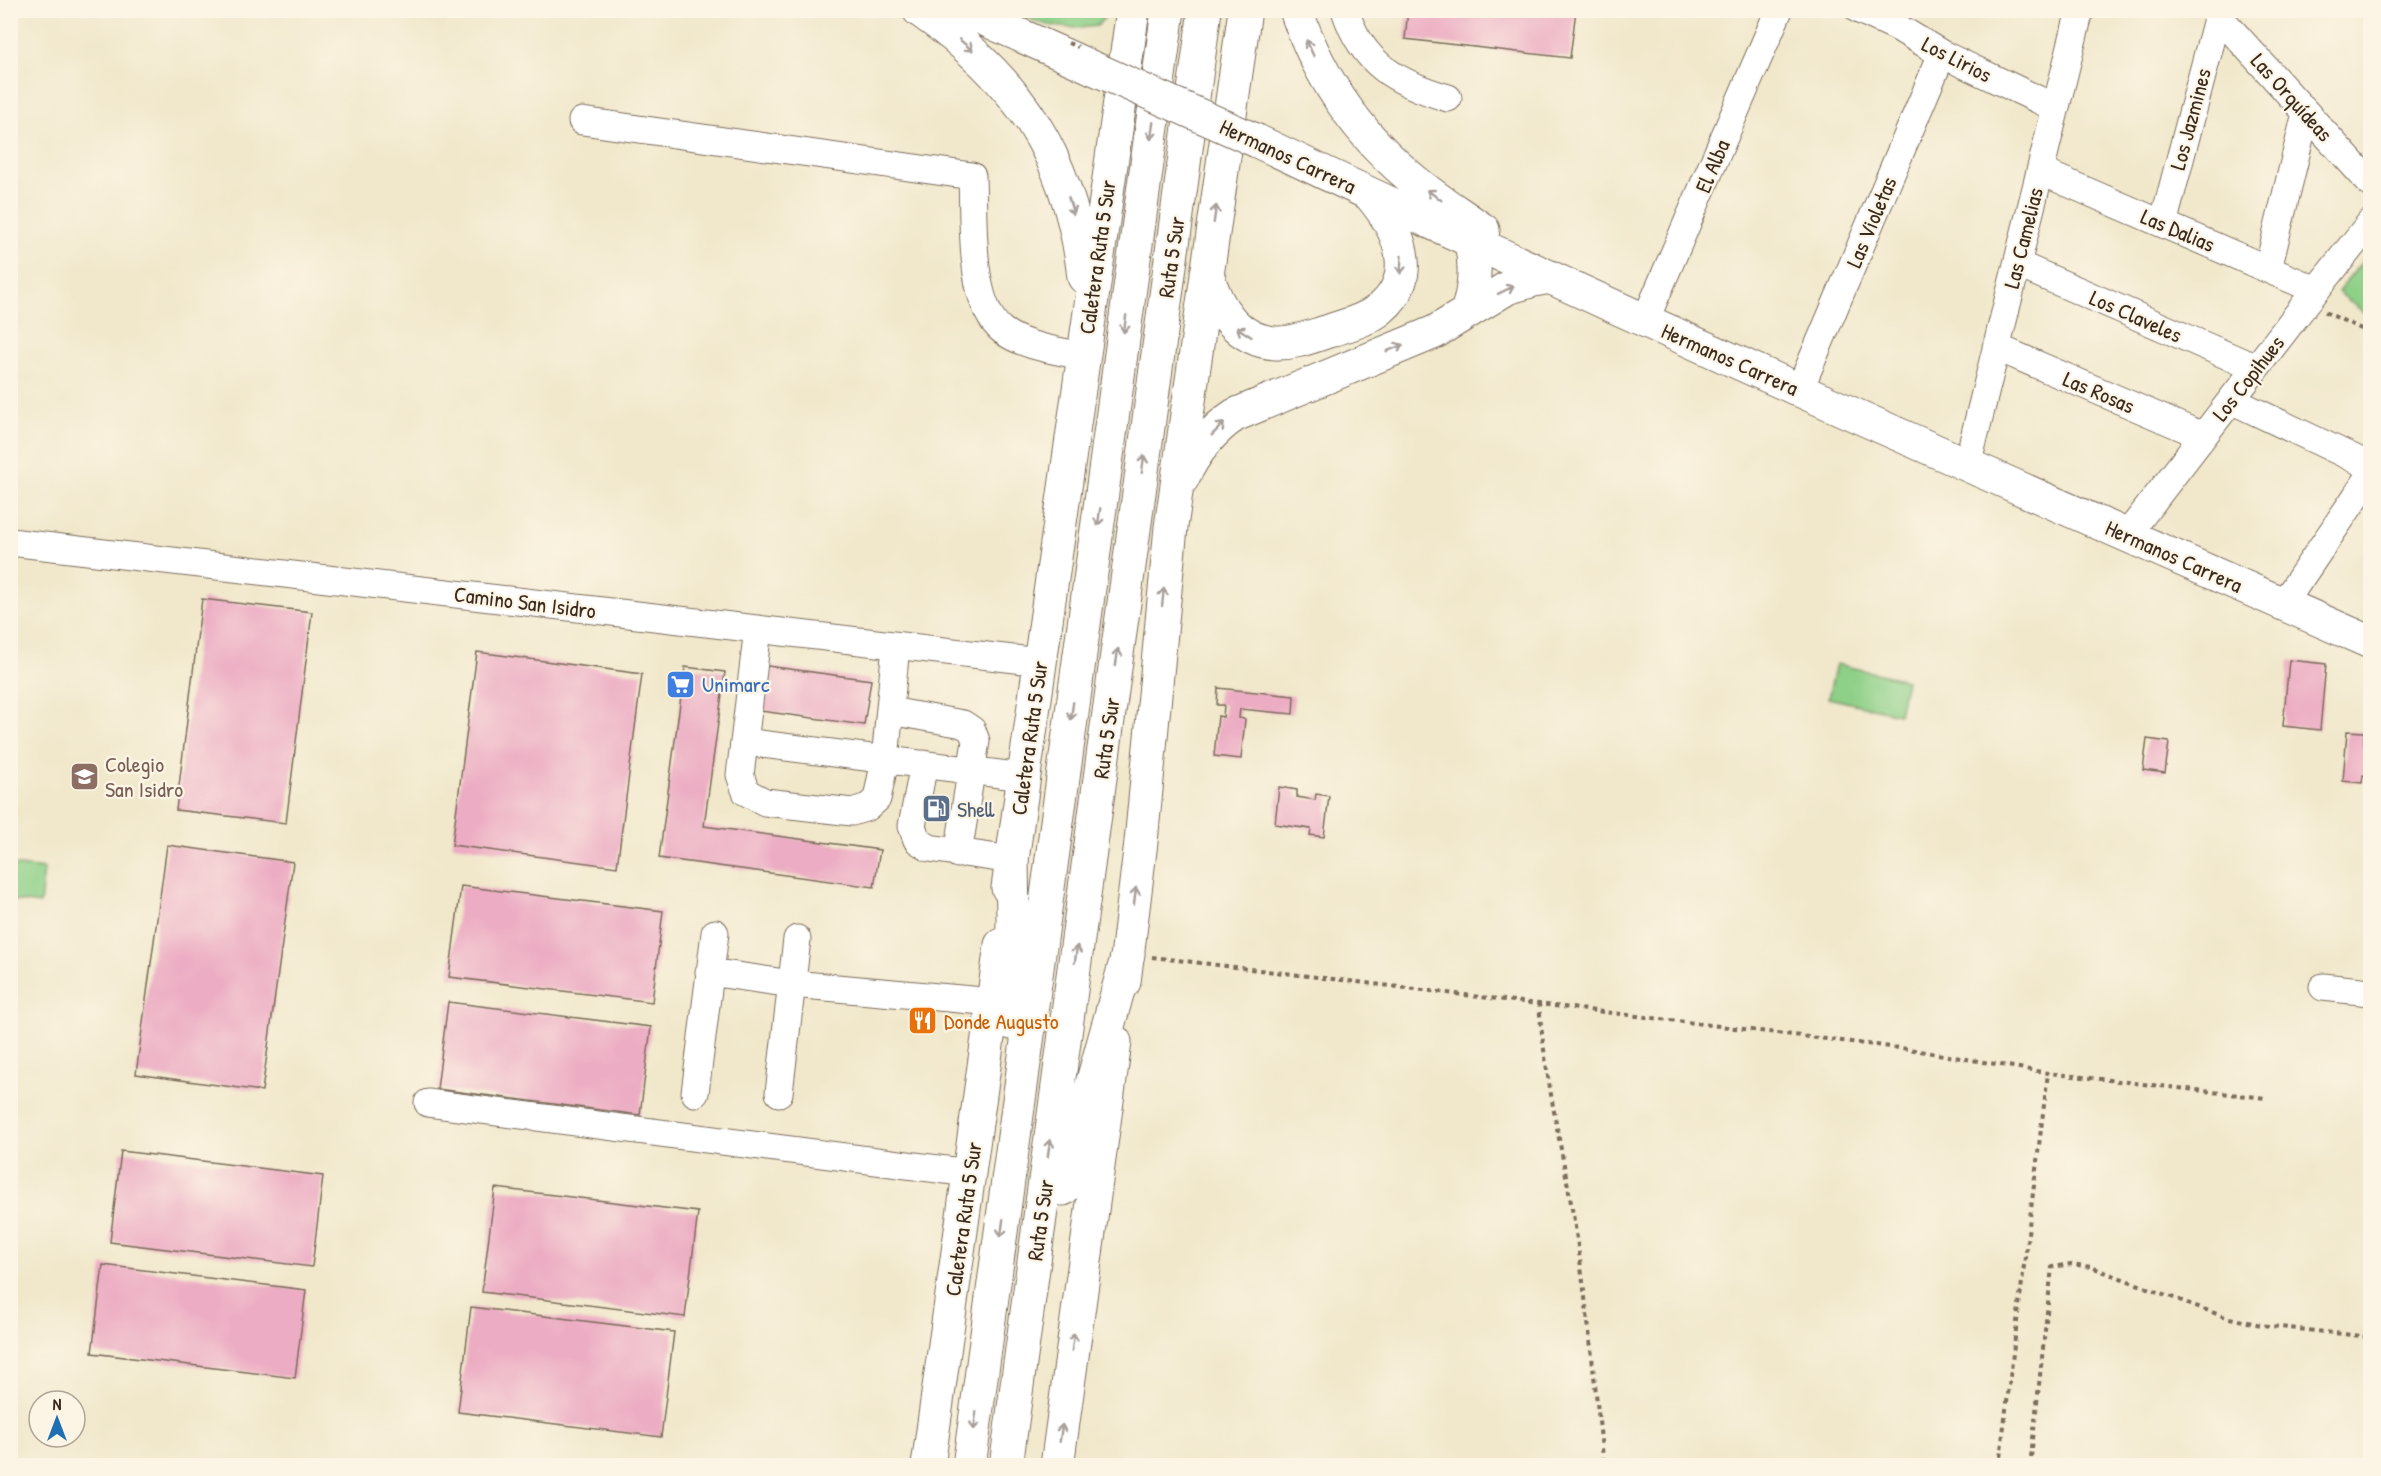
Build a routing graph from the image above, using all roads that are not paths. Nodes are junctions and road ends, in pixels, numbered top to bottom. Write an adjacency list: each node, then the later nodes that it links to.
1 (919, 10): 31 (main road, one-way to 31)
2 (1133, 10): 31 (main road, Caletera Ruta 5 Sur)
3 (1168, 10): 67 (main road, Ruta 5 Sur, one-way to 67)
4 (1205, 10): 69 (main road, Ruta 5 Sur, one-way to 4)
5 (1245, 10): 26 (main road, one-way to 5)
6 (1296, 10): 27 (main road, one-way to 6)
7 (1345, 10): 14 (street)
8 (1779, 10): 30 (street, El Alba)
9 (1859, 10): 13 (street, Los Lirios)
10 (2080, 10): 15 (street, Las Camelias)
11 (975, 13): 20 (main road, Hermanos Carrera, bridge)
12 (2216, 13): 16 (street, Las Orquídeas); 22 (street, Los Jazmines)
13 (1942, 54): 15 (street, Los Lirios); 34 (street, Las Violetas)
14 (1448, 98)
15 (2056, 108): 18 (street, Las Camelias)
16 (2306, 113): 19 (street, Las Orquídeas); 25 (street)
17 (582, 121): 31 (street)
18 (2040, 171): 22 (street, Las Dalias); 24 (street, Las Camelias)
19 (2370, 183)
20 (1370, 194): 23 (main road, Hermanos Carrera); 26 (main road, one-way to 26)
21 (2370, 223): 28 (street, Los Copihues)
22 (2163, 224): 25 (street, Las Dalias)
23 (1470, 240): 27 (main road, Hermanos Carrera); 29 (main road)
24 (2017, 264): 32 (street, Las Camelias); 33 (street, Los Claveles)
25 (2268, 269): 28 (street, Las Dalias)
26 (1207, 272): 40 (main road)
27 (1550, 278): 29 (main road, one-way to 27); 30 (main road, Hermanos Carrera)
28 (2311, 296): 33 (street, Los Copihues)
29 (1467, 312): 40 (main road, one-way to 29)
30 (1645, 321): 34 (main road, Hermanos Carrera)
31 (1084, 345): 47 (main road, Caletera Ruta 5 Sur)
32 (1996, 347): 36 (street, Las Rosas); 37 (street, Las Camelias)
33 (2256, 368): 35 (street, Los Copihues)
34 (1799, 391): 37 (main road, Hermanos Carrera)
35 (2231, 400): 36 (street, Los Copihues); 38 (street)
36 (2203, 436): 41 (street, Los Copihues)
37 (1967, 466): 41 (main road, Hermanos Carrera)
38 (2370, 466)
39 (2370, 476): 43 (street)
40 (1175, 495): 58 (main road, one-way to 40)
41 (2127, 535): 43 (main road, Hermanos Carrera)
42 (13, 544): 44 (street, Camino San Isidro)
43 (2283, 604): 45 (main road, Hermanos Carrera)
44 (758, 629): 46 (street, Camino San Isidro); 49 (street)
45 (2370, 642)
46 (896, 646): 47 (street, Camino San Isidro); 48 (street)
47 (1040, 662): 53 (main road, Caletera Ruta 5 Sur)
48 (890, 711): 50 (street); 52 (street)
49 (745, 742): 50 (street); 50 (street)
50 (885, 760): 51 (street)
51 (924, 764): 52 (street); 54 (street)
52 (972, 771): 53 (street); 54 (street)
53 (1024, 777): 55 (main road, Caletera Ruta 5 Sur)
54 (958, 854): 55 (street)
55 (1012, 860): 63 (main road, Caletera Ruta 5 Sur); 67 (main road)
56 (715, 933): 59 (street)
57 (797, 939): 60 (street)
58 (1128, 954): 69 (main road); 73 (main road, one-way to 58)
59 (710, 972): 60 (street); 64 (street)
60 (792, 984): 63 (street); 65 (street)
61 (2323, 987): 62 (street)
62 (2370, 992)
63 (994, 1002): 68 (main road, Caletera Ruta 5 Sur)
64 (695, 1093)
65 (779, 1093)
66 (428, 1103): 68 (street)
67 (1010, 1170): 71 (main road, Ruta 5 Sur, one-way to 71)
68 (969, 1173): 70 (main road, Caletera Ruta 5 Sur)
69 (1018, 1372): 72 (main road, Ruta 5 Sur)
70 (928, 1466)
71 (969, 1466)
72 (1006, 1466)
73 (1057, 1466)

